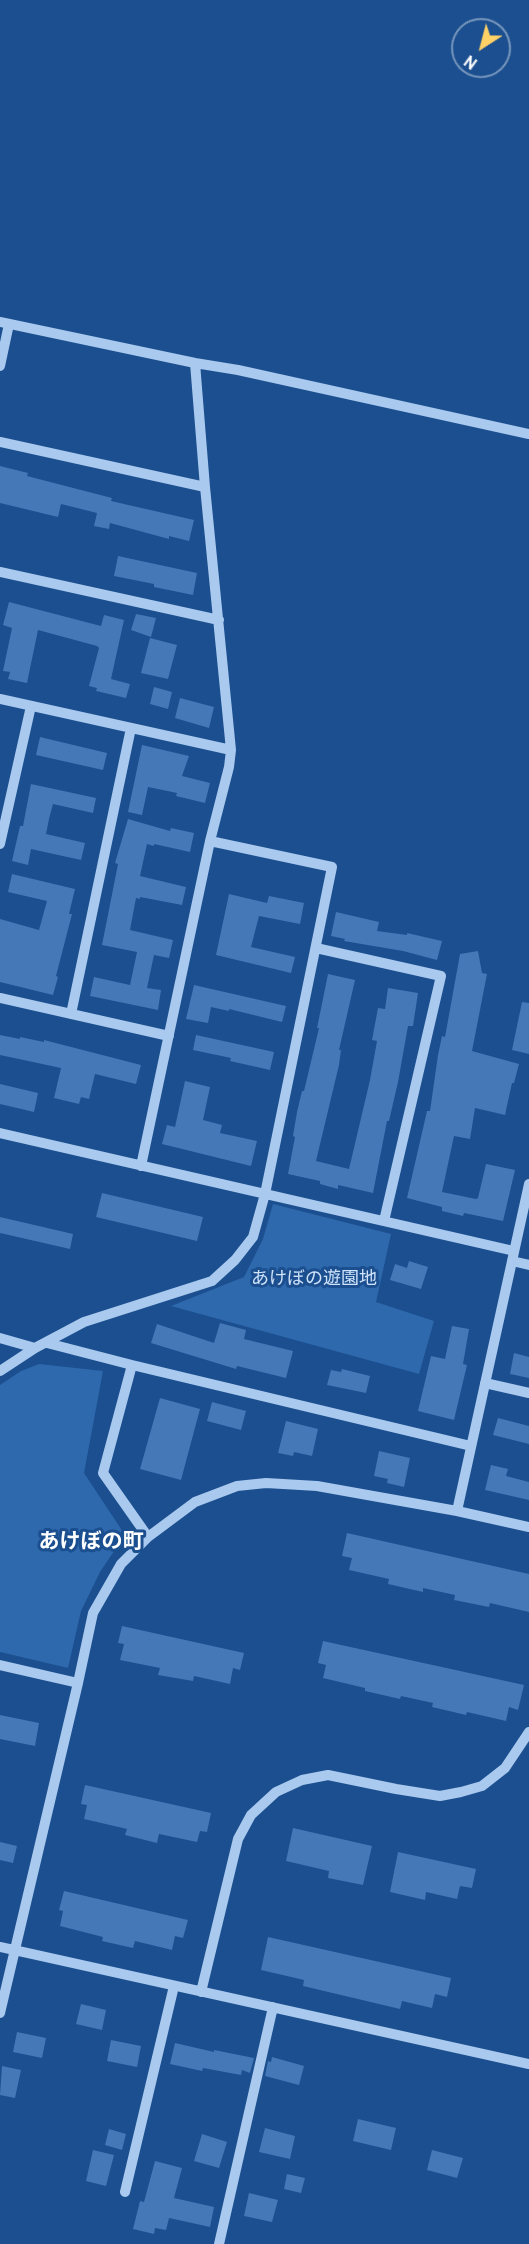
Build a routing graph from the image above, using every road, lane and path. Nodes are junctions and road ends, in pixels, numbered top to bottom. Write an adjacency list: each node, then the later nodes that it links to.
1 (4, 323): 2 (street); 3 (street)
2 (195, 363): 4 (street); 6 (street)
3 (0, 366)
4 (529, 434)
5 (0, 442): 6 (street)
6 (205, 488): 8 (street)
7 (0, 572): 8 (street)
8 (219, 620): 12 (street)
9 (0, 699): 10 (street)
10 (31, 706): 11 (street); 14 (street)
11 (131, 728): 12 (street); 17 (street)
12 (231, 750): 13 (street)
13 (210, 841): 15 (street); 18 (street)
14 (0, 844)
15 (316, 948): 22 (street); 23 (street)
16 (0, 998): 17 (street)
17 (71, 1014): 18 (street)
18 (169, 1036): 20 (street)
19 (0, 1133): 20 (street)
20 (141, 1166): 22 (street)
21 (529, 1184): 24 (street)
22 (265, 1194): 23 (street); 27 (street)
23 (384, 1221): 24 (street)
24 (513, 1256): 25 (street); 31 (street)
25 (529, 1265)
26 (0, 1338): 28 (street)
27 (47, 1343): 28 (street); 29 (street)
28 (35, 1348): 30 (street)
29 (132, 1365): 33 (street); 36 (street)
30 (0, 1371)
31 (485, 1383): 32 (street); 33 (street)
32 (529, 1393)
33 (471, 1446): 34 (street)
34 (457, 1510): 35 (street); 36 (street)
35 (529, 1527)
36 (148, 1537): 38 (street)
37 (0, 1665): 38 (street)
38 (78, 1683): 41 (street)
39 (529, 1732): 43 (street)
40 (0, 1947): 41 (street)
41 (16, 1950): 42 (street); 45 (street)
42 (174, 1986): 43 (street); 47 (street)
43 (201, 1992): 44 (street)
44 (273, 2007): 46 (street); 48 (street)
45 (0, 2013)
46 (529, 2064)
47 (126, 2192)
48 (219, 2244)

